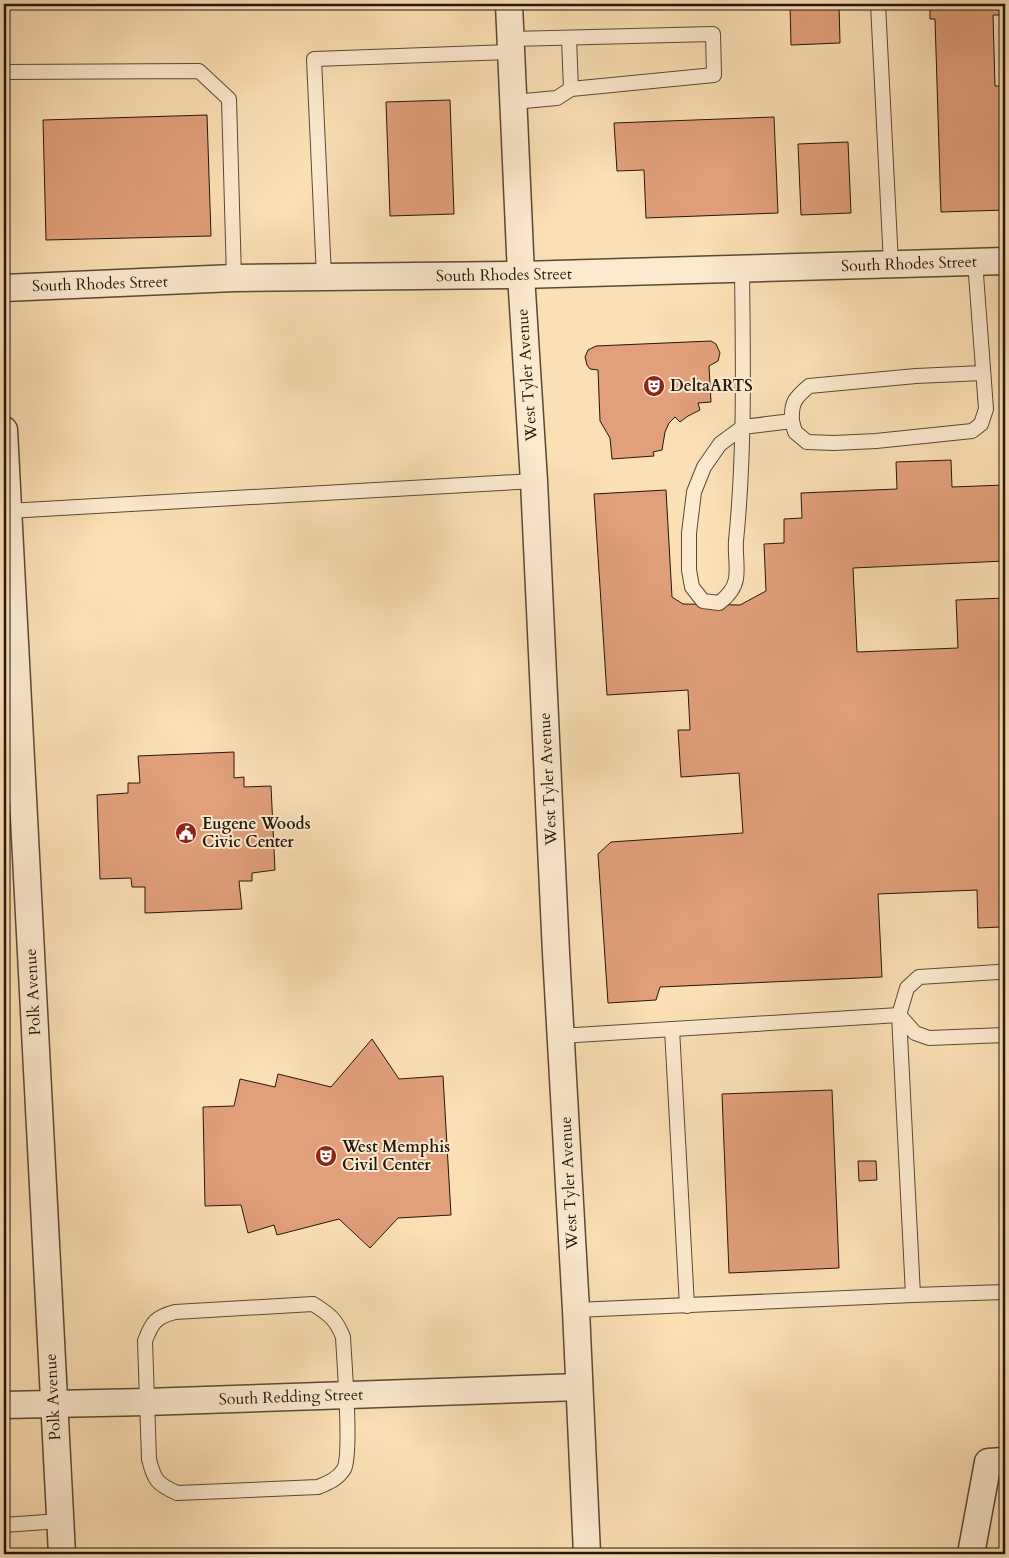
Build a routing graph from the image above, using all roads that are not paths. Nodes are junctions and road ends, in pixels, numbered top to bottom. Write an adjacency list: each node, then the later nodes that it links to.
1 (509, 4): 4 (street, West Tyler Avenue)
2 (878, 4): 10 (lane)
3 (569, 38): 4 (lane); 6 (lane); 6 (lane)
4 (511, 45): 7 (street, West Tyler Avenue); 13 (lane)
5 (4, 72): 14 (lane)
6 (571, 89): 7 (lane)
7 (513, 102): 12 (street, West Tyler Avenue)
8 (975, 261): 9 (street, South Rhodes Street); 10 (street, South Rhodes Street); 16 (lane)
9 (1005, 261)
10 (891, 264): 11 (street, South Rhodes Street)
11 (742, 269): 12 (street, South Rhodes Street); 18 (lane)
12 (521, 276): 13 (street, South Rhodes Street); 20 (street, West Tyler Avenue)
13 (324, 277): 14 (street, South Rhodes Street)
14 (234, 278): 15 (street, South Rhodes Street)
15 (4, 288)
16 (984, 373): 17 (lane); 17 (lane)
17 (792, 421): 18 (lane)
18 (743, 427): 18 (lane)
19 (4, 430): 21 (street, Polk Avenue)
20 (534, 481): 21 (lane); 28 (street, West Tyler Avenue)
21 (8, 511): 22 (street, Polk Avenue)
22 (11, 733): 23 (street, Polk Avenue)
23 (15, 868): 36 (street, Polk Avenue)
24 (998, 972): 25 (lane)
25 (899, 1016): 26 (lane); 27 (lane); 30 (lane)
26 (672, 1029): 28 (lane); 31 (lane)
27 (1005, 1035)
28 (560, 1036): 32 (street, West Tyler Avenue)
29 (1005, 1292): 30 (lane)
30 (912, 1295): 31 (lane)
31 (687, 1306): 32 (lane)
32 (576, 1310): 33 (street, West Tyler Avenue)
33 (579, 1387): 34 (street, South Redding Street); 42 (street, West Tyler Avenue)
34 (345, 1395): 35 (street, South Redding Street); 35 (lane); 35 (lane)
35 (146, 1402): 36 (street, South Redding Street)
36 (53, 1403): 37 (street, South Redding Street); 39 (street, Polk Avenue)
37 (4, 1404)
38 (996, 1461): 43 (street)
39 (60, 1521): 40 (lane); 41 (street, Polk Avenue)
40 (4, 1525)
41 (62, 1554)
42 (587, 1554)
43 (971, 1554)

